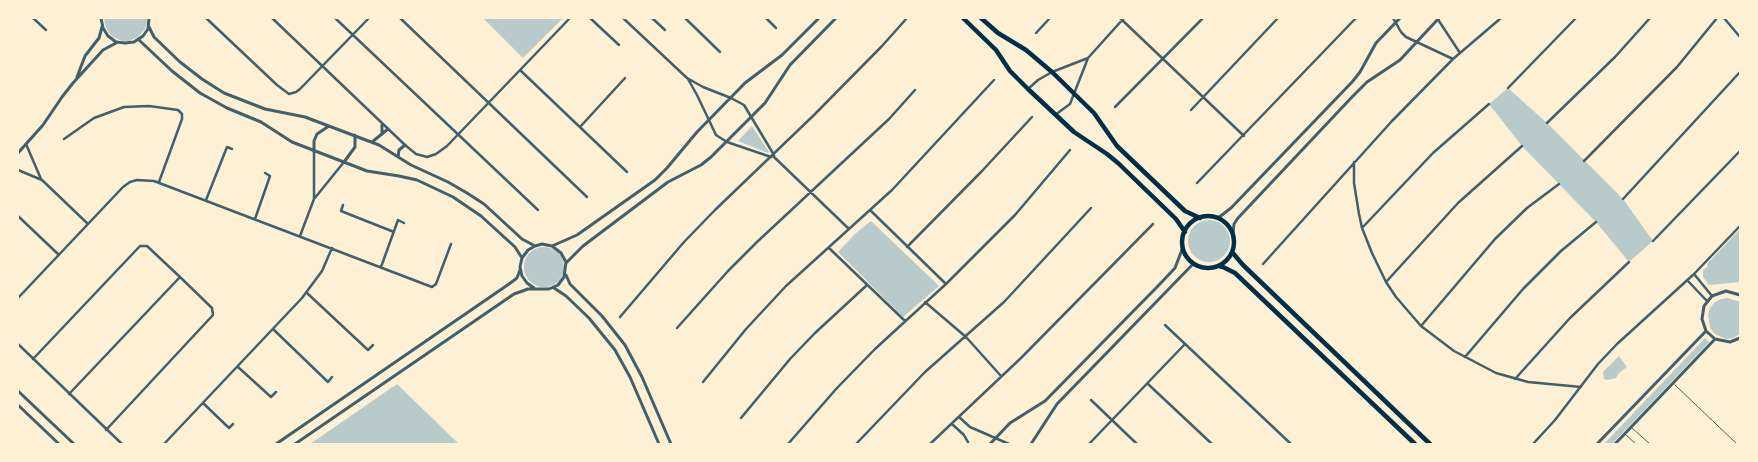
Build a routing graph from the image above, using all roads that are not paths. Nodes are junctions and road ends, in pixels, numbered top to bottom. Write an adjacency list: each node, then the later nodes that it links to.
1 (34, 18): 37 (street)
2 (101, 18): 34 (street)
3 (149, 18): 35 (street)
4 (206, 18): 51 (street)
5 (272, 18): 51 (street)
6 (335, 18): 40 (street)
7 (369, 18): 40 (street)
8 (400, 18): 65 (street)
9 (570, 18): 52 (street)
10 (590, 18): 45 (street)
11 (623, 18): 56 (street)
12 (652, 18): 38 (street)
13 (685, 18): 46 (street)
14 (766, 18): 36 (street)
15 (820, 18): 64 (street)
16 (836, 18): 70 (street)
17 (907, 18): 95 (street)
18 (963, 18): 60 (main road)
19 (981, 18): 53 (main road)
20 (1050, 18): 39 (street)
21 (1122, 18): 48 (street); 49 (street)
22 (1204, 18): 49 (street)
23 (1278, 18): 63 (street)
24 (1356, 18): 81 (street)
25 (1393, 18): 33 (street)
26 (1400, 18): 33 (street)
27 (1438, 18): 44 (street); 47 (street)
28 (1501, 18): 47 (street)
29 (1576, 18): 59 (street)
30 (1650, 18): 73 (street)
31 (1717, 18): 97 (street)
32 (1724, 18): 41 (street)
33 (1395, 23): 44 (street); 118 (street)
34 (102, 25): 43 (street); 58 (street)
35 (149, 26): 42 (street); 75 (street)
36 (776, 28)
37 (46, 30)
38 (666, 30)
39 (1036, 33)
40 (353, 34): 51 (street); 79 (street)
41 (1740, 37)
42 (139, 40): 43 (street); 92 (street)
43 (118, 42): 58 (street)
44 (1416, 43): 50 (street); 129 (street)
45 (619, 45)
46 (720, 52)
47 (1460, 53): 50 (street)
48 (1088, 58): 53 (street); 62 (street)
49 (1164, 59): 63 (street); 67 (street)
50 (1453, 59): 99 (street)
51 (322, 66): 74 (street)
52 (520, 70): 65 (street); 76 (street)
53 (1052, 72): 60 (street); 62 (main road)
54 (1740, 72): 110 (street)
55 (625, 78): 76 (street)
56 (687, 78): 64 (street); 72 (street)
57 (994, 80): 115 (street)
58 (73, 83): 86 (street)
59 (1508, 88)
60 (1028, 89): 69 (main road)
61 (915, 90): 107 (street)
62 (1074, 95): 69 (street); 117 (main road)
63 (1204, 97): 68 (street); 81 (street)
64 (731, 98): 70 (street); 72 (street)
65 (490, 102): 79 (street); 108 (street)
66 (1489, 104): 125 (street)
67 (1115, 107)
68 (1191, 110)
69 (1055, 115): 128 (main road)
70 (751, 117): 85 (street); 95 (street)
71 (1032, 117): 135 (street)
72 (709, 120): 85 (street); 134 (street)
73 (1547, 123)
74 (382, 125): 77 (street); 78 (street)
75 (330, 126): 80 (street); 92 (street)
76 (580, 127): 101 (street)
77 (388, 129): 78 (street); 83 (street)
78 (382, 132): 84 (street)
79 (458, 134): 87 (street); 114 (street)
80 (355, 135): 84 (street); 98 (street)
81 (1244, 136): 105 (street)
82 (64, 139): 104 (street)
83 (400, 141): 87 (street); 89 (street)
84 (372, 142): 96 (street)
85 (727, 142): 95 (street); 142 (street)
86 (26, 144): 94 (street); 103 (street)
87 (405, 145): 89 (street)
88 (1522, 146): 153 (street)
89 (400, 148): 96 (street)
90 (232, 149): 111 (street)
91 (1070, 150): 154 (street)
92 (314, 151): 98 (street); 109 (street)
93 (1740, 151): 131 (street)
94 (18, 153)
95 (773, 156): 107 (street); 164 (street)
96 (400, 159): 133 (street)
97 (1584, 161)
98 (344, 162): 109 (street); 141 (street)
99 (1354, 162): 125 (street); 145 (street)
100 (18, 170): 103 (street)
101 (627, 172)
102 (264, 174): 119 (street)
103 (42, 180): 122 (street)
104 (158, 182): 111 (street); 122 (street)
105 (1197, 183)
106 (1559, 184): 167 (street)
107 (811, 193): 126 (street); 168 (street)
108 (587, 197)
109 (314, 199): 130 (street)
110 (1622, 199)
111 (206, 200): 119 (street)
112 (343, 205): 127 (street)
113 (1091, 208): 171 (street)
114 (538, 210)
115 (870, 210): 126 (street); 135 (street)
116 (18, 216): 140 (street)
117 (1200, 218): 118 (main road); 128 (main road)
118 (1218, 218): 129 (main road)
119 (254, 219): 130 (street)
120 (1596, 222): 177 (street)
121 (404, 223): 127 (street)
122 (88, 224): 140 (street)
123 (1153, 224): 180 (street)
124 (1740, 226): 150 (street)
125 (1362, 228): 153 (street)
126 (849, 229): 138 (street)
127 (394, 232): 147 (street)
128 (1185, 232): 136 (main road)
129 (1233, 234): 139 (main road)
130 (300, 236): 137 (street)
131 (1653, 241)
132 (451, 244): 147 (street)
133 (535, 246): 134 (street); 141 (street)
134 (552, 246): 142 (street)
135 (907, 247): 154 (street)
136 (1183, 247): 144 (main road); 201 (street)
137 (332, 248): 147 (street); 158 (street)
138 (829, 248): 155 (street); 183 (street)
139 (1232, 252): 146 (main road); 222 (main road)
140 (59, 255): 161 (street)
141 (522, 258): 148 (street)
142 (566, 262): 149 (street)
143 (1629, 262): 182 (street)
144 (1194, 264): 146 (main road); 216 (street)
145 (1263, 264)
146 (1218, 266): 221 (main road)
147 (381, 267)
148 (520, 269): 156 (street); 206 (street)
149 (565, 274): 157 (street); 209 (street)
150 (1694, 274): 152 (street); 160 (street)
151 (180, 277): 178 (street); 189 (street); 199 (street)
152 (1686, 280): 162 (street); 186 (street)
153 (1386, 282): 167 (street)
154 (946, 284): 163 (street)
155 (867, 285): 165 (street); 194 (street)
156 (534, 288): 157 (street); 207 (street)
157 (553, 288): 208 (street)
158 (307, 292): 169 (street); 176 (street)
159 (1740, 295): 160 (street)
160 (1712, 296): 162 (street)
161 (18, 298)
162 (1707, 301): 170 (street)
163 (924, 302): 165 (street); 171 (street)
164 (620, 316)
165 (904, 321): 210 (street)
166 (1165, 325): 175 (street)
167 (1421, 326): 177 (street)
168 (677, 328)
169 (274, 330): 179 (street); 181 (street)
170 (1706, 330): 172 (street); 224 (street)
171 (966, 337): 180 (street); 211 (street)
172 (1715, 339): 173 (street); 185 (street)
173 (1739, 340)
174 (18, 344): 178 (street)
175 (1185, 344): 184 (street); 220 (street)
176 (373, 345)
177 (1464, 357): 182 (street)
178 (33, 359): 189 (street)
179 (238, 366): 188 (street); 191 (street)
180 (1001, 376): 193 (street)
181 (332, 377)
182 (1514, 379): 186 (street)
183 (703, 382)
184 (1148, 383): 195 (street); 219 (street)
185 (1673, 383): 198 (street); 228 (lane)
186 (1581, 387): 223 (street)
187 (18, 391): 203 (street)
188 (276, 392)
189 (69, 394): 199 (street)
190 (1091, 400): 195 (street)
191 (204, 404): 196 (street); 205 (street)
192 (18, 405): 202 (street)
193 (958, 417): 197 (street); 201 (street)
194 (741, 418)
195 (1112, 421): 217 (street); 218 (street)
196 (233, 424)
197 (952, 424): 212 (street); 213 (street)
198 (1632, 427): 200 (street); 227 (lane)
199 (106, 430): 204 (street)
200 (1625, 434): 225 (street); 226 (lane)
201 (996, 438): 214 (street); 215 (street)
202 (59, 444)
203 (74, 444)
204 (122, 444)
205 (166, 444)
206 (276, 444)
207 (296, 444)
208 (659, 444)
209 (671, 444)
210 (788, 444)
211 (856, 444)
212 (930, 444)
213 (969, 444)
214 (990, 444)
215 (1009, 444)
216 (1031, 444)
217 (1089, 444)
218 (1137, 444)
219 (1212, 444)
220 (1290, 444)
221 (1415, 444)
222 (1430, 444)
223 (1533, 444)
224 (1597, 444)
225 (1616, 444)
226 (1636, 444)
227 (1650, 444)
228 (1738, 444)

